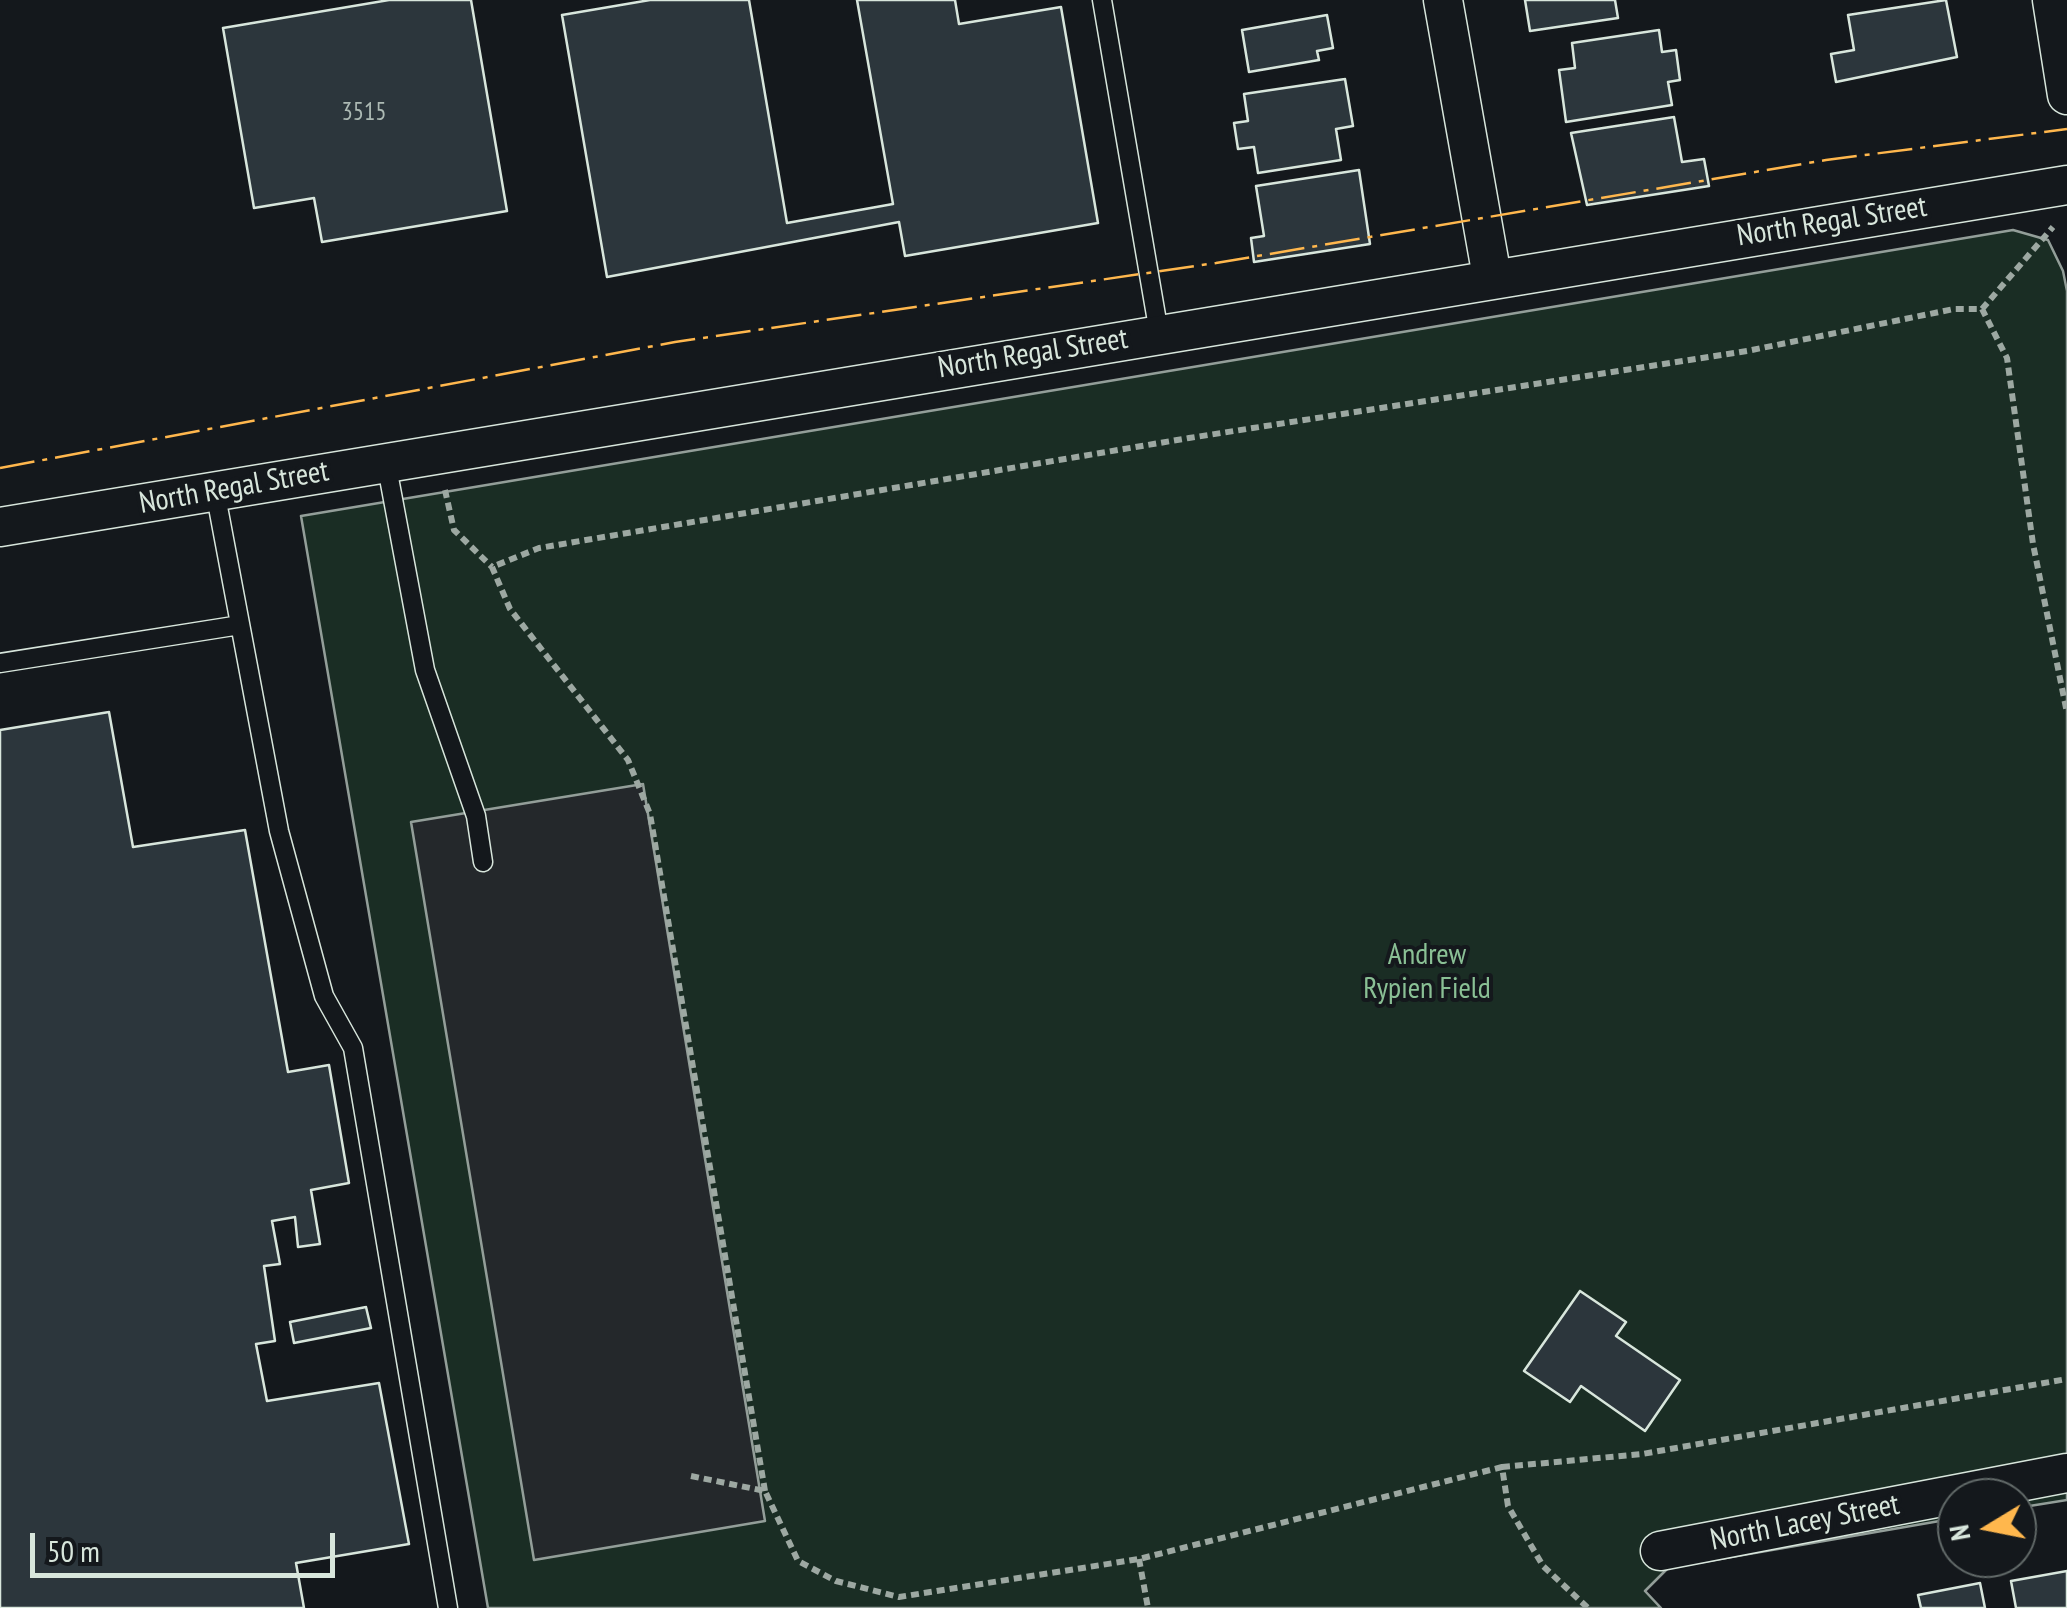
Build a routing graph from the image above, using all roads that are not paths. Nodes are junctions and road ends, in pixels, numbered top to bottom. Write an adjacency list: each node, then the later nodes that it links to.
1 (1102, 0): 7 (lane)
2 (1443, 0): 6 (street)
3 (2052, 0): 4 (street)
4 (2067, 95)
5 (2063, 201): 6 (street, North Regal Street)
6 (1492, 277): 7 (street, North Regal Street)
7 (1159, 333): 8 (street, North Regal Street)
8 (386, 462): 9 (street, North Regal Street); 13 (lane)
9 (215, 491): 10 (street, North Regal Street); 11 (lane)
10 (0, 527)
11 (240, 625): 12 (lane); 16 (lane)
12 (0, 663)
13 (483, 862)
14 (2067, 1473): 15 (street, North Lacey Street)
15 (1660, 1551)
16 (448, 1608)

